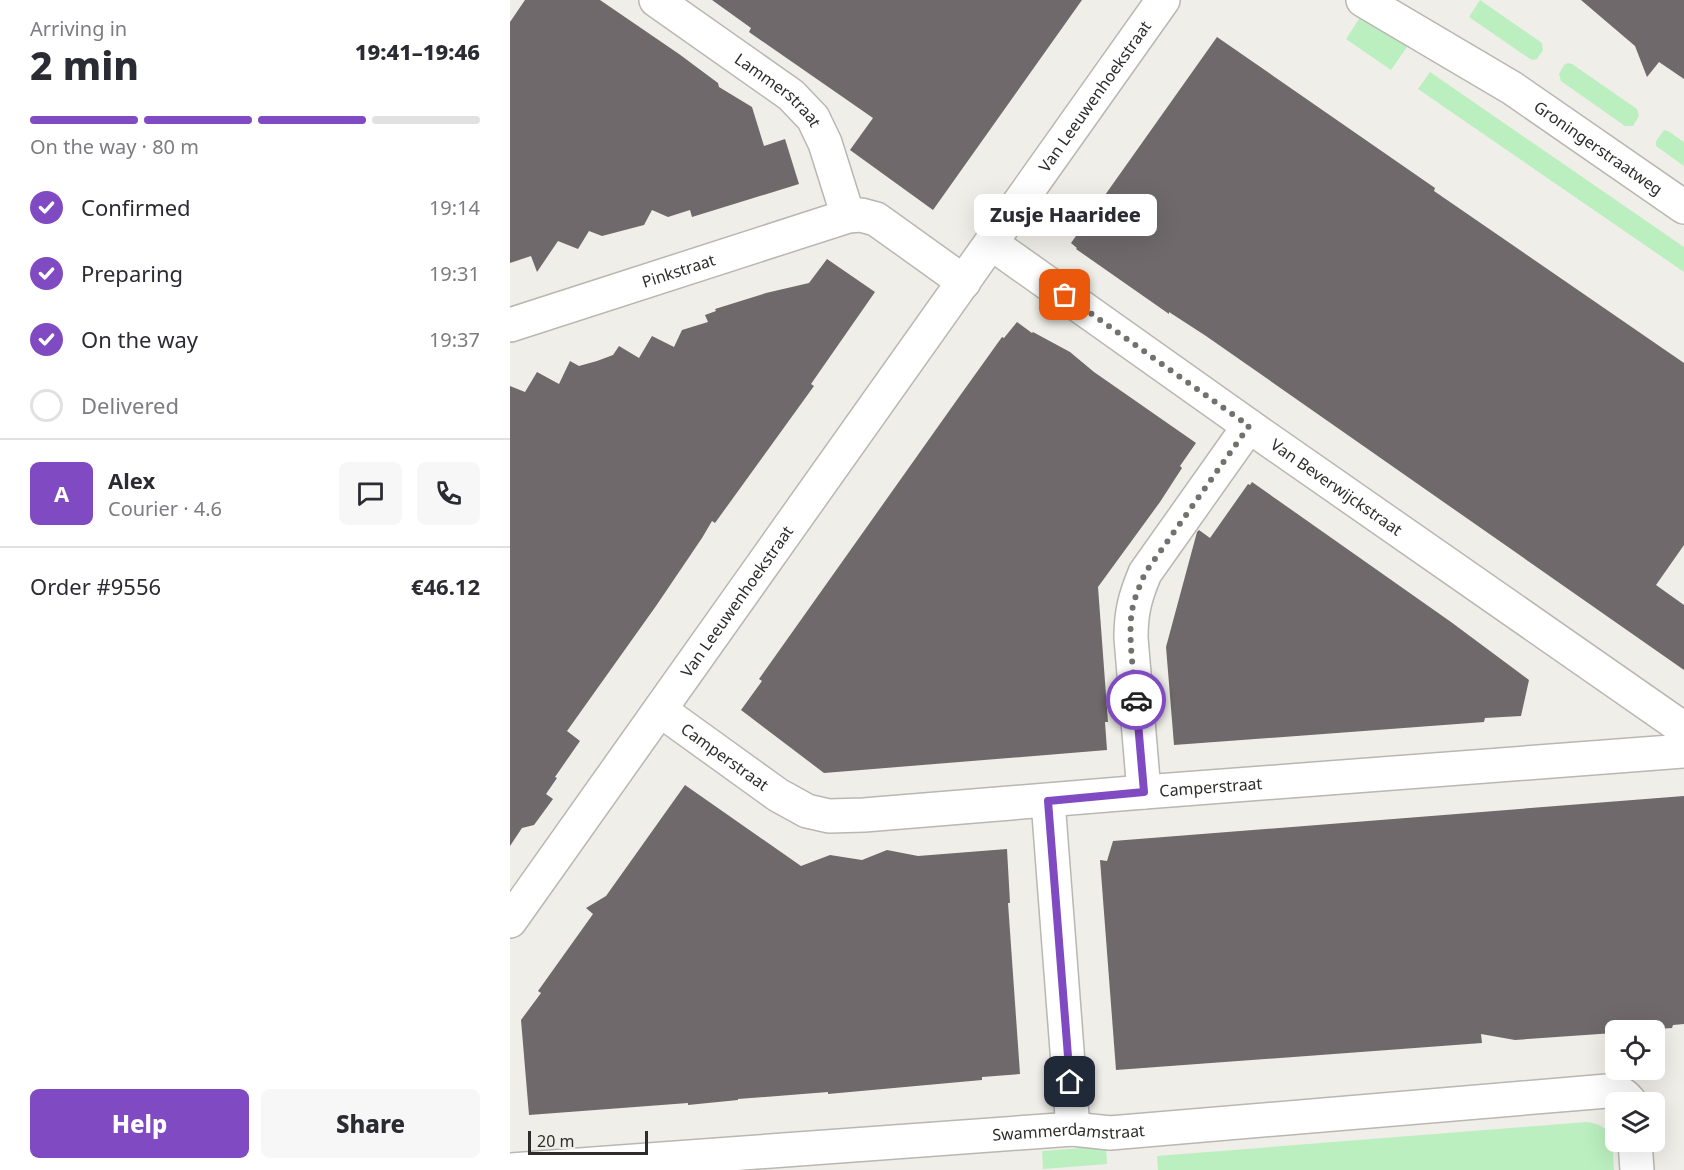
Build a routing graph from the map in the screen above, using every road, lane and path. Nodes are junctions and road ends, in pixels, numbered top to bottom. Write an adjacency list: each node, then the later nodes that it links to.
1 (656, 0): 7 (street, Lammerstraat)
2 (1163, 0): 8 (street, Van Leeuwenhoekstraat)
3 (1364, 0): 5 (street, Groningerstraatweg)
4 (1406, 0): 5 (street, Groningerstraatweg)
5 (1512, 88): 6 (street, Groningerstraatweg)
6 (1684, 207)
7 (848, 216): 9 (street); 10 (street, Pinkstraat)
8 (991, 243): 9 (street, Van Leeuwenhoekstraat); 11 (street, Van Beverwijckstraat)
9 (964, 282): 12 (street, Van Leeuwenhoekstraat)
10 (510, 325)
11 (1249, 426): 13 (street, Van Beverwijckstraat); 15 (street)
12 (660, 710): 16 (street, Camperstraat); 17 (street, Van Leeuwenhoekstraat)
13 (1684, 729)
14 (1684, 751): 15 (street, Camperstraat)
15 (1144, 792): 16 (street, Camperstraat)
16 (1048, 801): 19 (street)
17 (510, 921)
18 (1619, 1092): 19 (street, Swammerdamstraat)
19 (1073, 1129): 21 (street, Swammerdamstraat)
20 (1636, 1152): 22 (street)
21 (510, 1170)
22 (1638, 1170)

